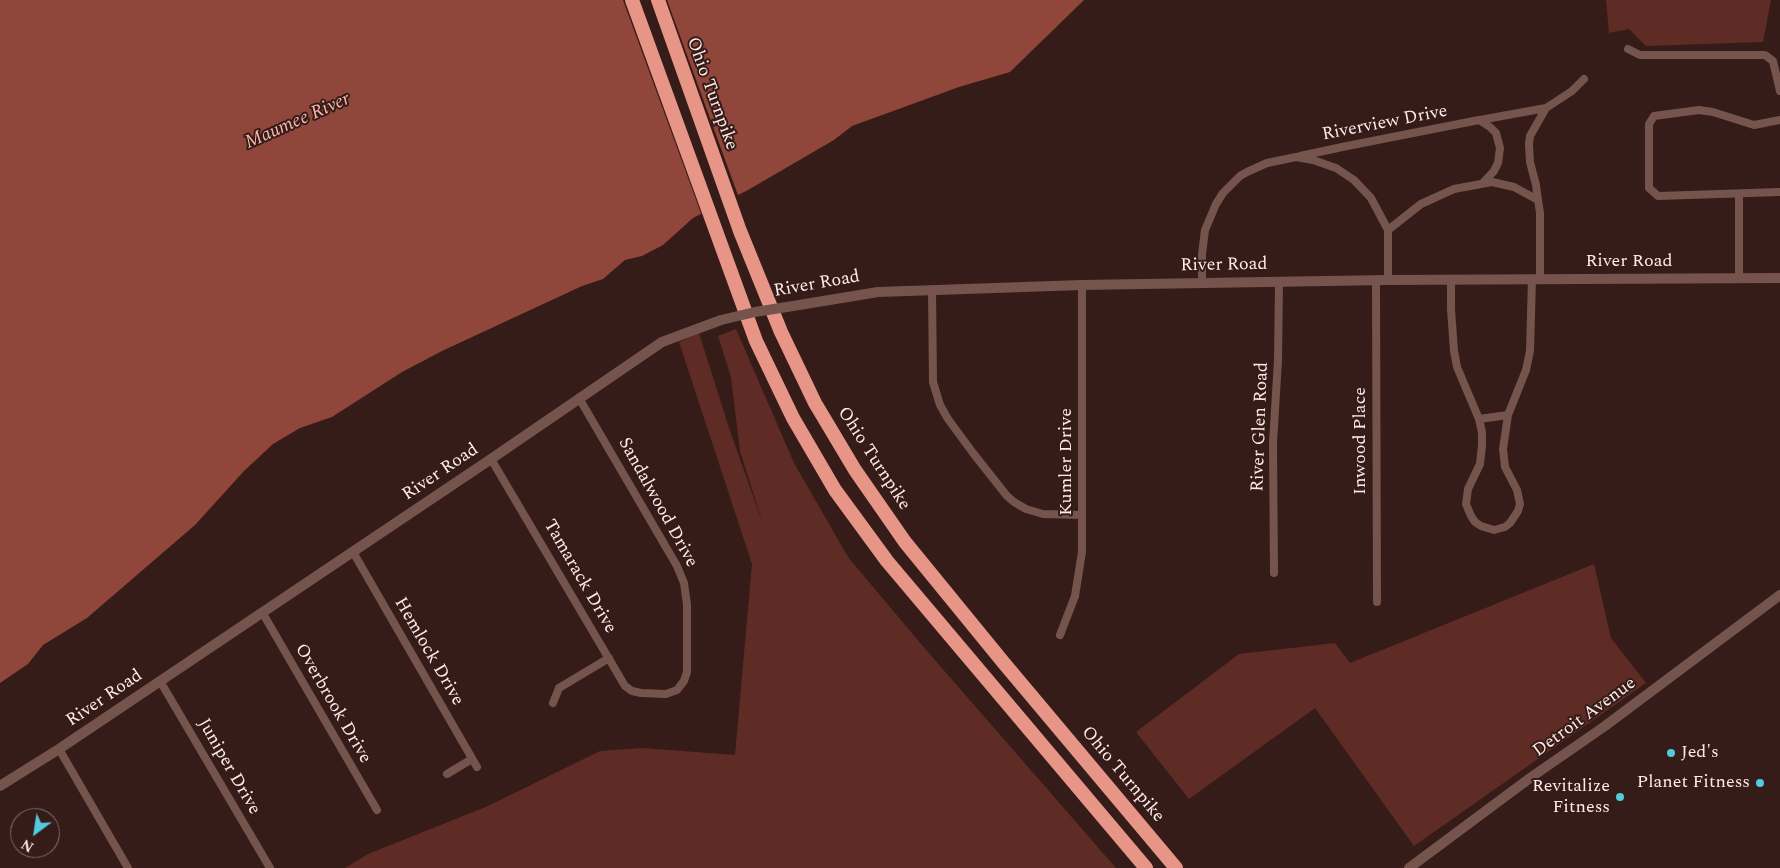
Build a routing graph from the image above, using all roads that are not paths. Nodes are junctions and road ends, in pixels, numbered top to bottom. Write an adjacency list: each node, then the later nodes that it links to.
1 (632, 0): 49 (highway)
2 (658, 0): 50 (highway, Ohio Turnpike)
3 (1628, 49): 5 (street)
4 (1584, 79): 6 (street, Riverview Drive)
5 (1780, 90)
6 (1546, 108): 7 (street, Riverview Drive); 13 (street)
7 (1479, 120): 9 (street, Riverview Drive); 10 (street)
8 (1780, 120): 12 (street)
9 (1296, 157): 14 (street); 21 (street, Riverview Drive)
10 (1483, 183): 13 (street); 14 (street)
11 (1780, 192): 12 (street)
12 (1739, 194): 15 (street)
13 (1538, 200): 17 (street)
14 (1388, 230): 18 (street)
15 (1739, 278): 16 (street, River Road); 17 (street, River Road)
16 (1780, 278)
17 (1536, 279): 19 (street, River Road); 26 (street)
18 (1388, 280): 19 (street, River Road); 20 (street, River Road)
19 (1451, 280): 27 (street)
20 (1376, 281): 22 (street, River Road); 33 (street, Inwood Place)
21 (1202, 282): 22 (street, River Road); 23 (street, River Road)
22 (1279, 282): 31 (street, River Glen Road)
23 (1082, 285): 24 (street, River Road); 29 (street, Kumler Drive)
24 (932, 290): 25 (street, River Road, bridge); 29 (street)
25 (579, 398): 28 (street, River Road); 38 (street, Sandalwood Drive)
26 (1508, 415): 27 (street); 27 (street)
27 (1479, 419)
28 (492, 459): 30 (street, River Road); 36 (street, Tamarack Drive)
29 (1082, 515): 35 (street, Kumler Drive)
30 (352, 552): 34 (street, River Road); 41 (street, Hemlock Drive)
31 (1274, 574)
32 (1780, 595): 46 (street, Detroit Avenue)
33 (1377, 602)
34 (262, 612): 37 (street, River Road); 45 (street, Overbrook Drive)
35 (1060, 635)
36 (608, 658): 38 (street, Tamarack Drive); 39 (street)
37 (160, 681): 40 (street, River Road); 48 (street, Juniper Drive)
38 (652, 694)
39 (553, 703)
40 (59, 749): 44 (street, River Road); 47 (street)
41 (472, 759): 42 (street, Hemlock Drive); 43 (street)
42 (477, 767)
43 (447, 774)
44 (0, 786)
45 (377, 810)
46 (1416, 866)
47 (128, 868)
48 (270, 868)
49 (1146, 868)
50 (1176, 868)

